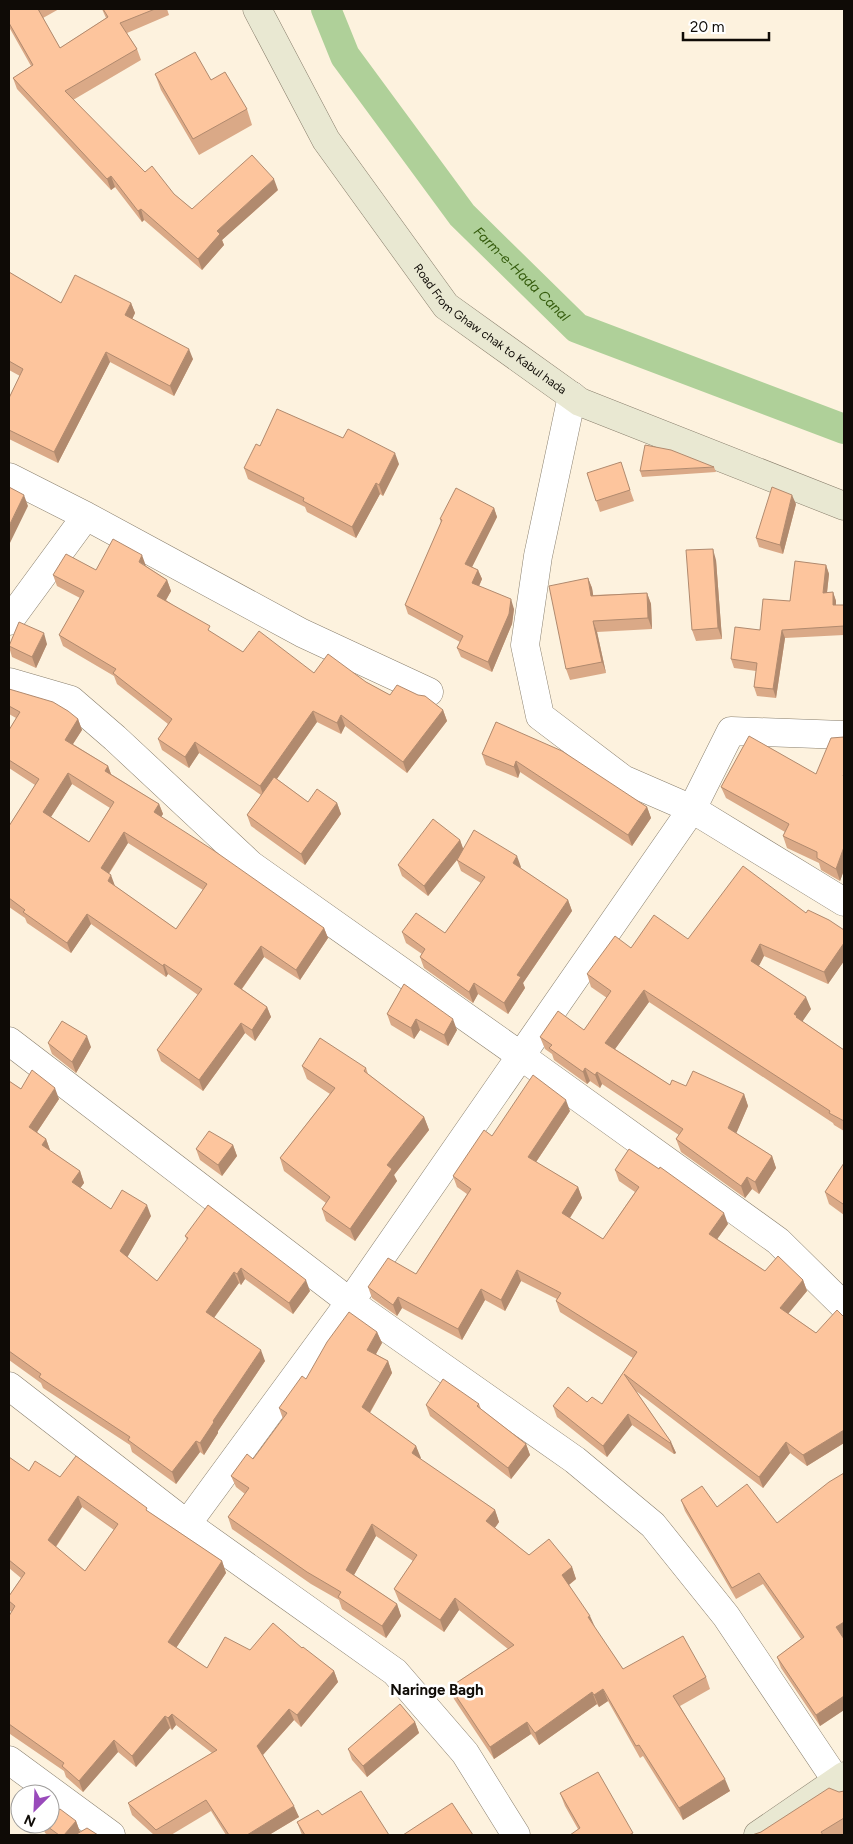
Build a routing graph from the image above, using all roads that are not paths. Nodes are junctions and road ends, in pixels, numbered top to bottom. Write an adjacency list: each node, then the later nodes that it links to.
1 (257, 9): 2 (street, Road From Ghaw chak to Kabul hada)
2 (572, 396): 4 (street, Road From Ghaw chak to Kabul hada); 10 (street)
3 (9, 476): 5 (street)
4 (844, 506)
5 (86, 516): 6 (street); 8 (street)
6 (9, 621)
7 (9, 682): 13 (street)
8 (429, 692)
9 (844, 735): 10 (street)
10 (692, 809): 11 (street); 13 (street)
11 (844, 902)
12 (9, 1041): 14 (street)
13 (521, 1056): 14 (street); 15 (street)
14 (350, 1302): 17 (street); 19 (street)
15 (844, 1306)
16 (9, 1386): 17 (street)
17 (187, 1524): 21 (street)
18 (9, 1760): 20 (street)
19 (842, 1783): 22 (street)
20 (111, 1835)
21 (516, 1835)
22 (758, 1835)

